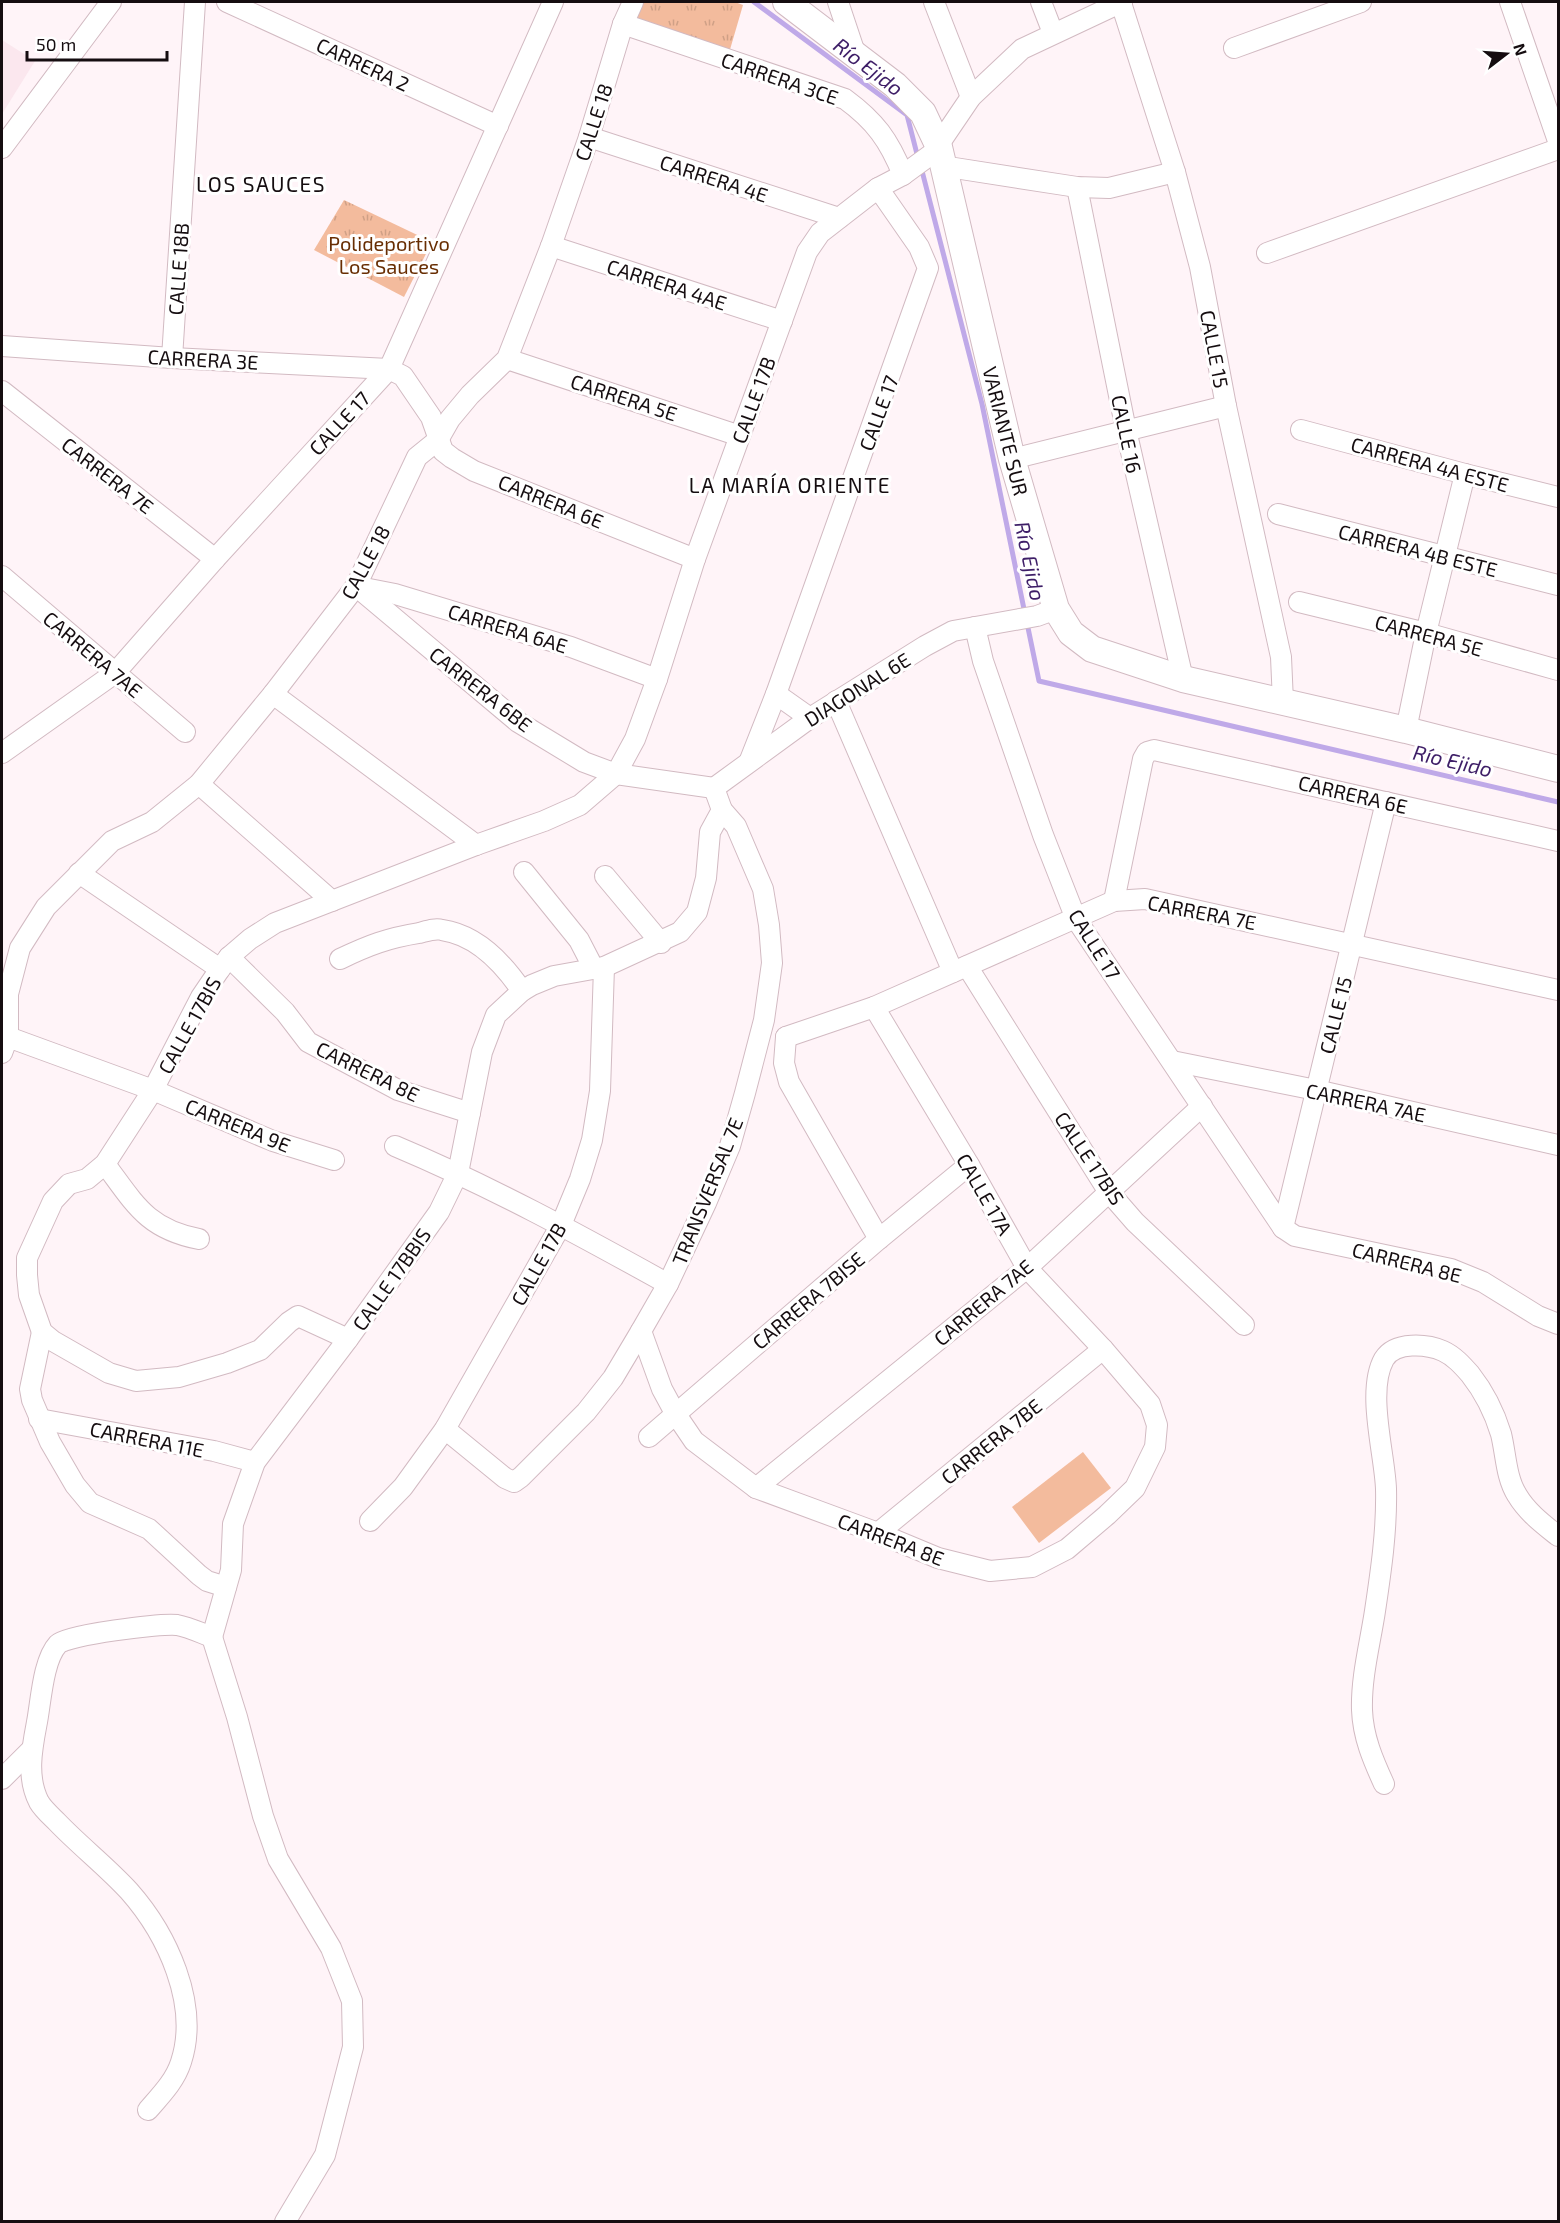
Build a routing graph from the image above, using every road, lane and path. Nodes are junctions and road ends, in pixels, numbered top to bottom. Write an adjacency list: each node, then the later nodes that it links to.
1 (111, 2): 21 (street)
2 (195, 2): 33 (street, CALLE 18B)
3 (227, 2): 18 (street, CARRERA 2)
4 (553, 2): 18 (street, CALLE 17)
5 (633, 2): 13 (street, CALLE 18)
6 (786, 2): 16 (main road, VARIANTE SUR)
7 (838, 2): 16 (street)
8 (934, 2): 17 (street)
9 (1041, 2): 14 (street)
10 (1121, 2): 14 (street); 25 (street, CALLE 15)
11 (1361, 2): 15 (street)
12 (1510, 2): 20 (street)
13 (623, 24): 19 (street, CALLE 18); 24 (street, CARRERA 3CE)
14 (1053, 33): 17 (street)
15 (1234, 48)
16 (855, 53): 23 (main road, VARIANTE SUR)
17 (971, 97): 23 (street)
18 (498, 126): 35 (street, CALLE 17)
19 (589, 137): 28 (street, CARRERA 4E); 29 (street, CALLE 18)
20 (1558, 141)
21 (2, 148)
22 (1558, 149): 30 (street)
23 (938, 155): 24 (street, CALLE 17B); 26 (street); 42 (main road, VARIANTE SUR)
24 (906, 171): 27 (street, CALLE 17B)
25 (1175, 172): 26 (street); 37 (street, CALLE 15)
26 (1077, 187): 38 (street, CALLE 16)
27 (878, 188): 28 (street, CALLE 17B); 61 (street, CALLE 17)
28 (839, 218): 31 (street, CALLE 17B)
29 (551, 246): 31 (street, CARRERA 4AE); 34 (street, CALLE 18)
30 (1267, 253)
31 (782, 321): 40 (street, CALLE 17B)
32 (2, 346): 33 (street, CARRERA 3E)
33 (172, 358): 35 (street, CARRERA 3E)
34 (507, 359): 40 (street, CARRERA 5E); 41 (street, CALLE 18)
35 (396, 373): 41 (street, CARRERA 6E); 47 (street, CALLE 17)
36 (2, 391): 47 (street, CARRERA 7E)
37 (1226, 406): 38 (street); 63 (street, CALLE 15)
38 (1126, 430): 42 (street); 59 (street, CALLE 16)
39 (1301, 430): 43 (street, CARRERA 4A ESTE)
40 (740, 436): 48 (street, CALLE 17B)
41 (438, 440): 48 (street, CARRERA 6E); 51 (street, CALLE 18)
42 (1012, 459): 53 (main road, VARIANTE SUR)
43 (1465, 474): 44 (street, CARRERA 4A ESTE); 46 (street)
44 (1558, 497)
45 (1278, 514): 46 (street, CARRERA 4B ESTE)
46 (1443, 557): 50 (street, CARRERA 4B ESTE); 55 (street)
47 (214, 559): 57 (street, CALLE 17)
48 (695, 559): 58 (street, CALLE 17B)
49 (2, 576): 57 (street, CARRERA 7AE)
50 (1558, 585)
51 (356, 586): 58 (street, CARRERA 6AE); 60 (street, CALLE 18); 70 (street, CARRERA 6BE)
52 (1299, 602): 55 (street, CARRERA 5E)
53 (1046, 612): 54 (street, DIAGONAL 6E); 59 (main road, VARIANTE SUR)
54 (975, 627): 62 (street, DIAGONAL 6E); 82 (street, CALLE 17)
55 (1426, 633): 56 (street, CARRERA 5E); 65 (street)
56 (1558, 670)
57 (116, 673): 66 (street, CARRERA 7AE); 67 (street, CALLE 17)
58 (657, 679): 70 (street, CALLE 17B)
59 (1183, 679): 63 (main road, VARIANTE SUR)
60 (273, 694): 71 (street, CALLE 18); 76 (street)
61 (776, 694): 64 (street); 68 (street, CALLE 17)
62 (836, 702): 64 (street, DIAGONAL 6E); 88 (street, CALLE 17BIS)
63 (1283, 702): 65 (main road, VARIANTE SUR)
64 (810, 718): 68 (street, DIAGONAL 6E)
65 (1406, 730): 69 (main road, VARIANTE SUR)
66 (185, 732)
67 (2, 753)
68 (750, 760): 72 (street, DIAGONAL 6E)
69 (1558, 769)
70 (616, 774): 72 (street, CARRERA 6BE); 76 (street, CALLE 17BIS)
71 (199, 784): 78 (street, CALLE 18); 80 (street)
72 (714, 788): 74 (street, TRANSVERSAL 7E)
73 (1386, 802): 75 (street, CARRERA 6E); 81 (street, CARRERA 6E); 84 (street, CALLE 15)
74 (722, 810): 83 (street, CALLE 17BBIS); 92 (street, TRANSVERSAL 7E)
75 (1558, 841)
76 (476, 844): 80 (street, CALLE 17BIS)
77 (524, 872): 87 (street)
78 (79, 873): 86 (street, CARRERA 8E); 94 (street, CALLE 18)
79 (605, 876): 83 (street)
80 (332, 901): 86 (street, CALLE 17BIS)
81 (1114, 901): 82 (street, CARRERA 7E); 84 (street, CARRERA 7E)
82 (1076, 919): 88 (street, CARRERA 7E); 95 (street, CALLE 17)
83 (661, 943): 87 (street, CALLE 17BBIS)
84 (1353, 943): 89 (street, CARRERA 7E); 97 (street, CALLE 15)
85 (340, 959): 90 (street)
86 (224, 963): 96 (street, CALLE 17BIS); 99 (street, CARRERA 8E)
87 (599, 968): 90 (street, CALLE 17BBIS); 107 (street, CALLE 17B)
88 (960, 969): 91 (street, CARRERA 7E); 106 (street, CALLE 17BIS)
89 (1558, 990)
90 (522, 991): 99 (street, CALLE 17BBIS)
91 (874, 1007): 93 (street, CARRERA 7E); 104 (street, CALLE 17A)
92 (764, 1020): 93 (street); 112 (street, TRANSVERSAL 7E)
93 (786, 1037): 110 (street)
94 (5, 1045): 96 (street, CARRERA 9E)
95 (1172, 1061): 97 (street, CARRERA 7AE); 98 (street, CALLE 17)
96 (153, 1090): 102 (street, CARRERA 9E); 103 (street, CALLE 17BIS)
97 (1316, 1090): 100 (street, CARRERA 7AE); 108 (street, CALLE 15)
98 (1202, 1106): 106 (street, CARRERA 7AE); 108 (street, CALLE 17)
99 (470, 1113): 105 (street, CALLE 17BBIS)
100 (1558, 1145)
101 (395, 1146): 105 (street)
102 (334, 1160)
103 (105, 1164): 109 (street); 116 (street, CALLE 17BIS)
104 (969, 1165): 110 (street, CARRERA 7BISE); 111 (street, CALLE 17A)
105 (458, 1173): 107 (street); 117 (street, CALLE 17BBIS)
106 (1108, 1191): 111 (street, CARRERA 7AE); 114 (street, CALLE 17BIS)
107 (561, 1225): 112 (street); 122 (street, CALLE 17B)
108 (1283, 1228): 113 (street, CARRERA 8E)
109 (199, 1239)
110 (879, 1239): 119 (street, CARRERA 7BISE)
111 (1027, 1268): 118 (street, CALLE 17A); 125 (street, CARRERA 7AE)
112 (668, 1284): 115 (street, TRANSVERSAL 7E)
113 (1558, 1324)
114 (1244, 1325)
115 (641, 1331): 119 (street, CARRERA 8E); 122 (street, TRANSVERSAL 7E)
116 (42, 1332): 117 (street); 120 (street)
117 (348, 1339): 124 (street, CALLE 17BBIS)
118 (1103, 1350): 121 (street, CALLE 17A); 127 (street, CARRERA 7BE)
119 (675, 1413): 123 (street, CARRERA 7BISE); 125 (street, CARRERA 8E)
120 (39, 1419): 124 (street, CARRERA 11E); 129 (street)
121 (1157, 1425): 127 (street, CARRERA 8E)
122 (446, 1429): 126 (street, CALLE 17B)
123 (649, 1437)
124 (255, 1462): 129 (street, CALLE 17BBIS)
125 (756, 1488): 127 (street, CARRERA 8E)
126 (370, 1521)
127 (878, 1533)
128 (1558, 1536): 133 (street)
129 (226, 1587): 130 (street, CALLE 17BBIS)
130 (212, 1637): 131 (street); 135 (street)
131 (32, 1749): 132 (street); 134 (street)
132 (2, 1779)
133 (1383, 1784)
134 (148, 2110)
135 (285, 2222)

